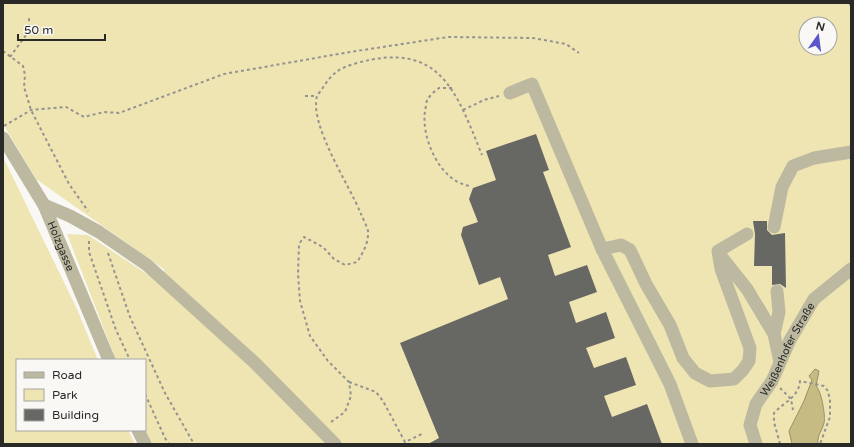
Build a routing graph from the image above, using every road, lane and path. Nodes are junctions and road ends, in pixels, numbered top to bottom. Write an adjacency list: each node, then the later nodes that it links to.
1 (849, 3): 2 (path)
2 (851, 6)
3 (29, 17): 6 (path)
4 (3, 51): 6 (path)
5 (579, 53): 11 (path)
6 (10, 57): 11 (path)
7 (452, 88): 10 (path); 12 (path); 17 (path)
8 (510, 93): 12 (path); 23 (street)
9 (305, 96): 10 (path)
10 (317, 96): 32 (path)
11 (31, 110): 13 (path); 19 (path)
12 (463, 110): 16 (path)
13 (3, 127)
14 (3, 138): 18 (street, Holzgasse)
15 (851, 152): 21 (street)
16 (482, 155)
17 (470, 186)
18 (44, 205): 20 (street); 29 (street, Holzgasse)
19 (89, 213)
20 (90, 227): 30 (path); 36 (street)
21 (774, 227)
22 (747, 234): 24 (street)
23 (602, 249): 24 (street); 43 (street)
24 (718, 251): 28 (street)
25 (107, 252): 41 (path)
26 (851, 269): 31 (street, Weißenhofer Straße)
27 (777, 291): 28 (street)
28 (774, 334): 31 (street)
29 (108, 359)
30 (130, 359)
31 (780, 362): 44 (street, Weißenhofer Straße)
32 (349, 382): 36 (path); 38 (path)
33 (146, 396): 40 (path)
34 (791, 399): 35 (path); 45 (path); 46 (path)
35 (793, 410)
36 (321, 430): 42 (street)
37 (138, 431): 39 (street)
38 (422, 434)
39 (145, 444)
40 (169, 444)
41 (194, 444)
42 (335, 444)
43 (692, 444)
44 (756, 444)
45 (780, 444)
46 (820, 444)

